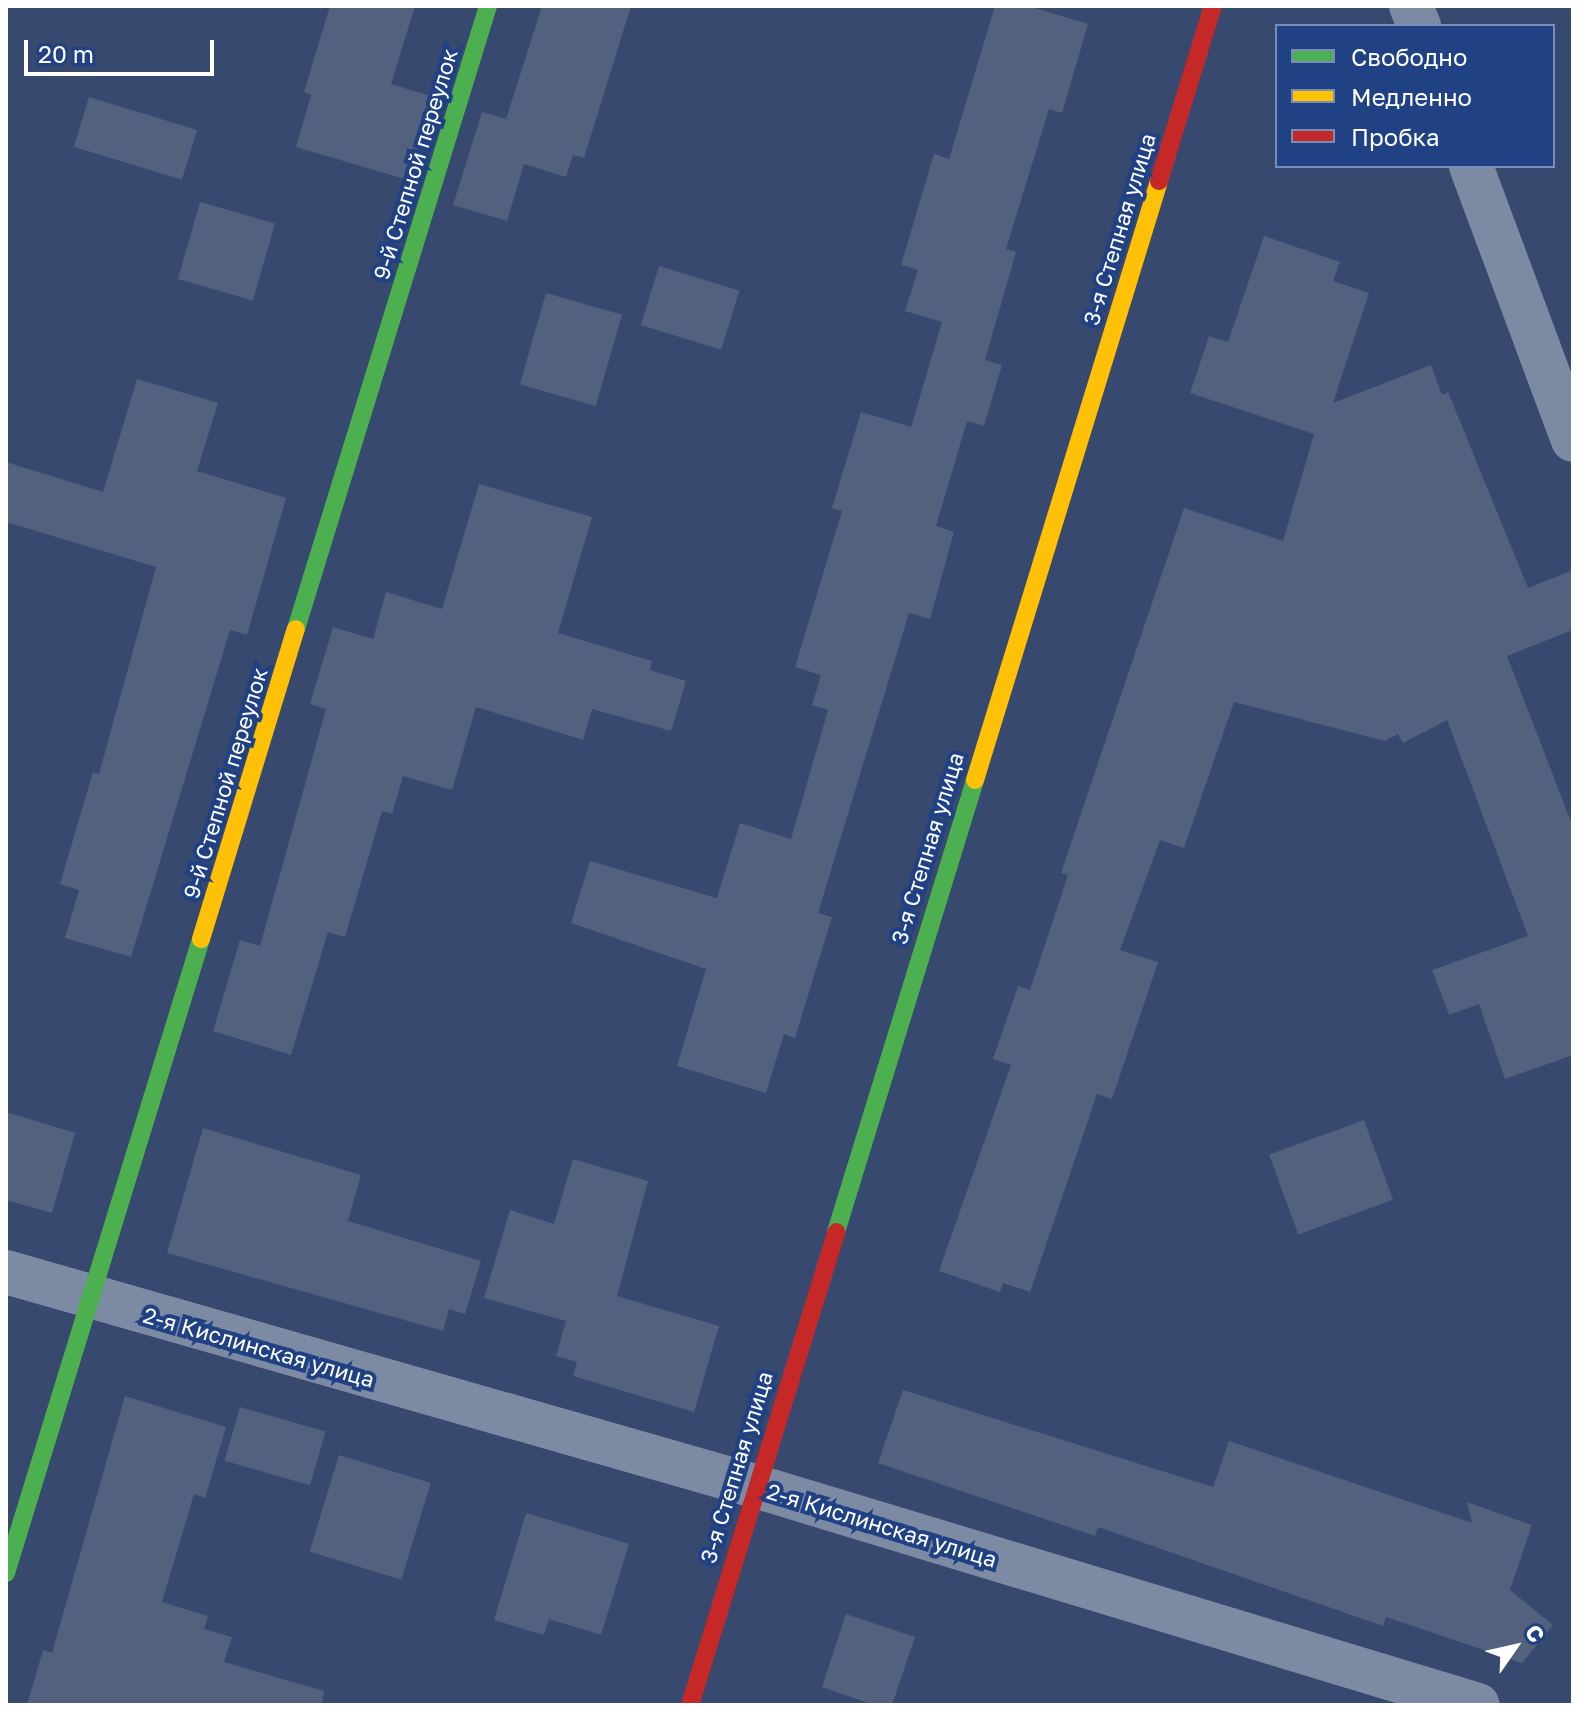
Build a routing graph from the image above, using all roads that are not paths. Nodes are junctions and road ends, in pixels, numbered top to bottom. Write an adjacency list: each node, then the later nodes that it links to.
1 (488, 6): 6 (street, 9-й Степной переулок)
2 (1213, 6): 7 (street, 3-я Степная улица)
3 (1472, 168): 4 (street)
4 (1573, 440)
5 (6, 1272): 6 (street, 2-я Кислинская улица)
6 (89, 1299): 7 (street, 2-я Кислинская улица); 8 (street, 9-й Степной переулок)
7 (755, 1486): 9 (street, 2-я Кислинская улица); 10 (street, 3-я Степная улица)
8 (6, 1573)
9 (1435, 1700): 11 (street, 2-я Кислинская улица)
10 (690, 1705)
11 (1478, 1705)

